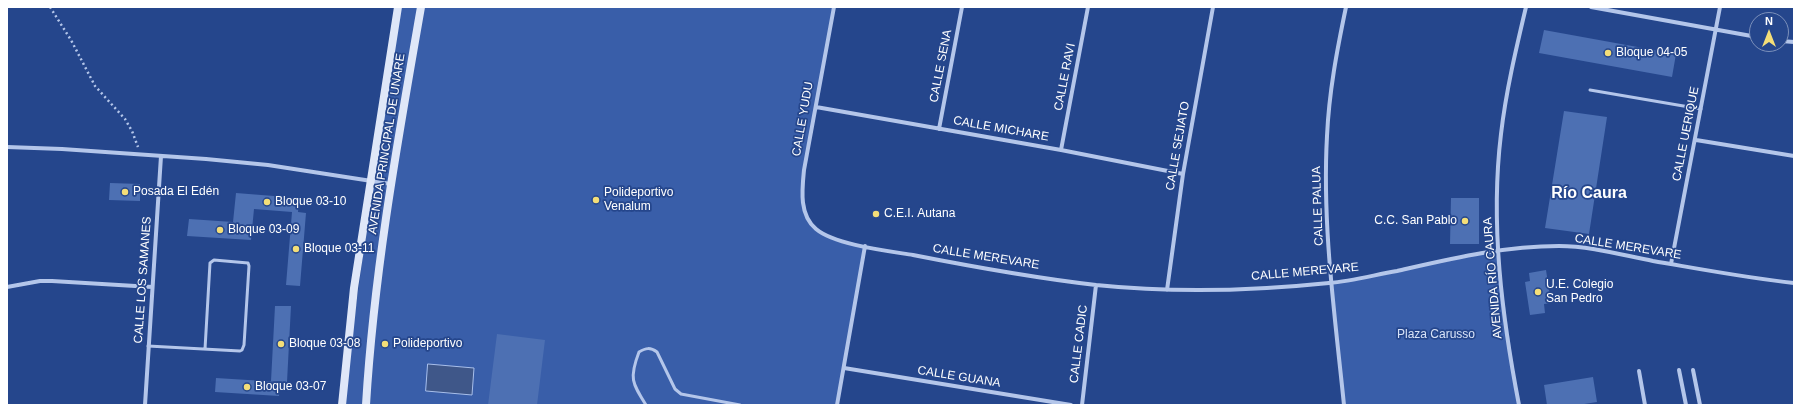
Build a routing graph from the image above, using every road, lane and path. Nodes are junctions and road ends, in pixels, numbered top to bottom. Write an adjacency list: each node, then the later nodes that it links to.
1 (50, 7): 21 (path)
2 (398, 7): 25 (street, AVENIDA PRINCIPAL DE UNARE)
3 (421, 7): 26 (street, AVENIDA PRINCIPAL DE UNARE)
4 (834, 7): 15 (street, CALLE YUDU)
5 (962, 7): 17 (street, CALLE SENA)
6 (1088, 7): 20 (street, CALLE RAVI)
7 (1213, 7): 24 (street, CALLE SEJIATO)
8 (1346, 7): 31 (street, CALLE PALUA)
9 (1526, 7): 29 (street, AVENIDA RÍO CAURA)
10 (1591, 7): 12 (street)
11 (1720, 7): 12 (street, CALLE UERIQUE)
12 (1716, 30): 13 (street); 16 (street, CALLE UERIQUE)
13 (1749, 36)
14 (1590, 90): 16 (lane)
15 (816, 107): 17 (street, CALLE MICHARE); 27 (street, CALLE YUDU)
16 (1701, 109): 18 (street, CALLE UERIQUE)
17 (939, 128): 20 (street, CALLE MICHARE)
18 (1696, 140): 23 (street); 30 (street, CALLE UERIQUE)
19 (7, 147): 21 (street)
20 (1061, 150): 24 (street, CALLE MICHARE)
21 (140, 155): 22 (street)
22 (161, 156): 25 (street); 35 (street, CALLE LOS SAMANES)
23 (1794, 156)
24 (1183, 174): 36 (street, CALLE SEJIATO)
25 (370, 180): 26 (street); 44 (street, AVENIDA PRINCIPAL DE UNARE)
26 (391, 184): 45 (street, AVENIDA PRINCIPAL DE UNARE)
27 (818, 231): 28 (street, CALLE MEREVARE)
28 (865, 246): 33 (street, CALLE MEREVARE); 39 (street)
29 (1498, 250): 30 (street, CALLE MEREVARE); 31 (street, CALLE MEREVARE); 52 (street, AVENIDA RÍO CAURA)
30 (1671, 264): 32 (street, CALLE MEREVARE)
31 (1331, 283): 36 (street, CALLE MEREVARE); 51 (street, CALLE PALUA)
32 (1794, 283)
33 (1096, 285): 36 (street, CALLE MEREVARE); 50 (street, CALLE CADIC)
34 (7, 287): 35 (street)
35 (152, 287): 37 (street, CALLE LOS SAMANES)
36 (1167, 290)
37 (148, 346): 38 (lane); 43 (street, CALLE LOS SAMANES)
38 (205, 349): 38 (lane)
39 (844, 368): 48 (street); 49 (street, CALLE GUANA)
40 (1679, 370): 54 (street)
41 (1693, 370): 55 (street)
42 (1639, 371): 53 (street)
43 (145, 405)
44 (342, 405)
45 (366, 405)
46 (646, 405): 47 (lane)
47 (740, 405)
48 (837, 405)
49 (1071, 405)
50 (1082, 405)
51 (1344, 405)
52 (1519, 405)
53 (1645, 405)
54 (1686, 405)
55 (1700, 405)

